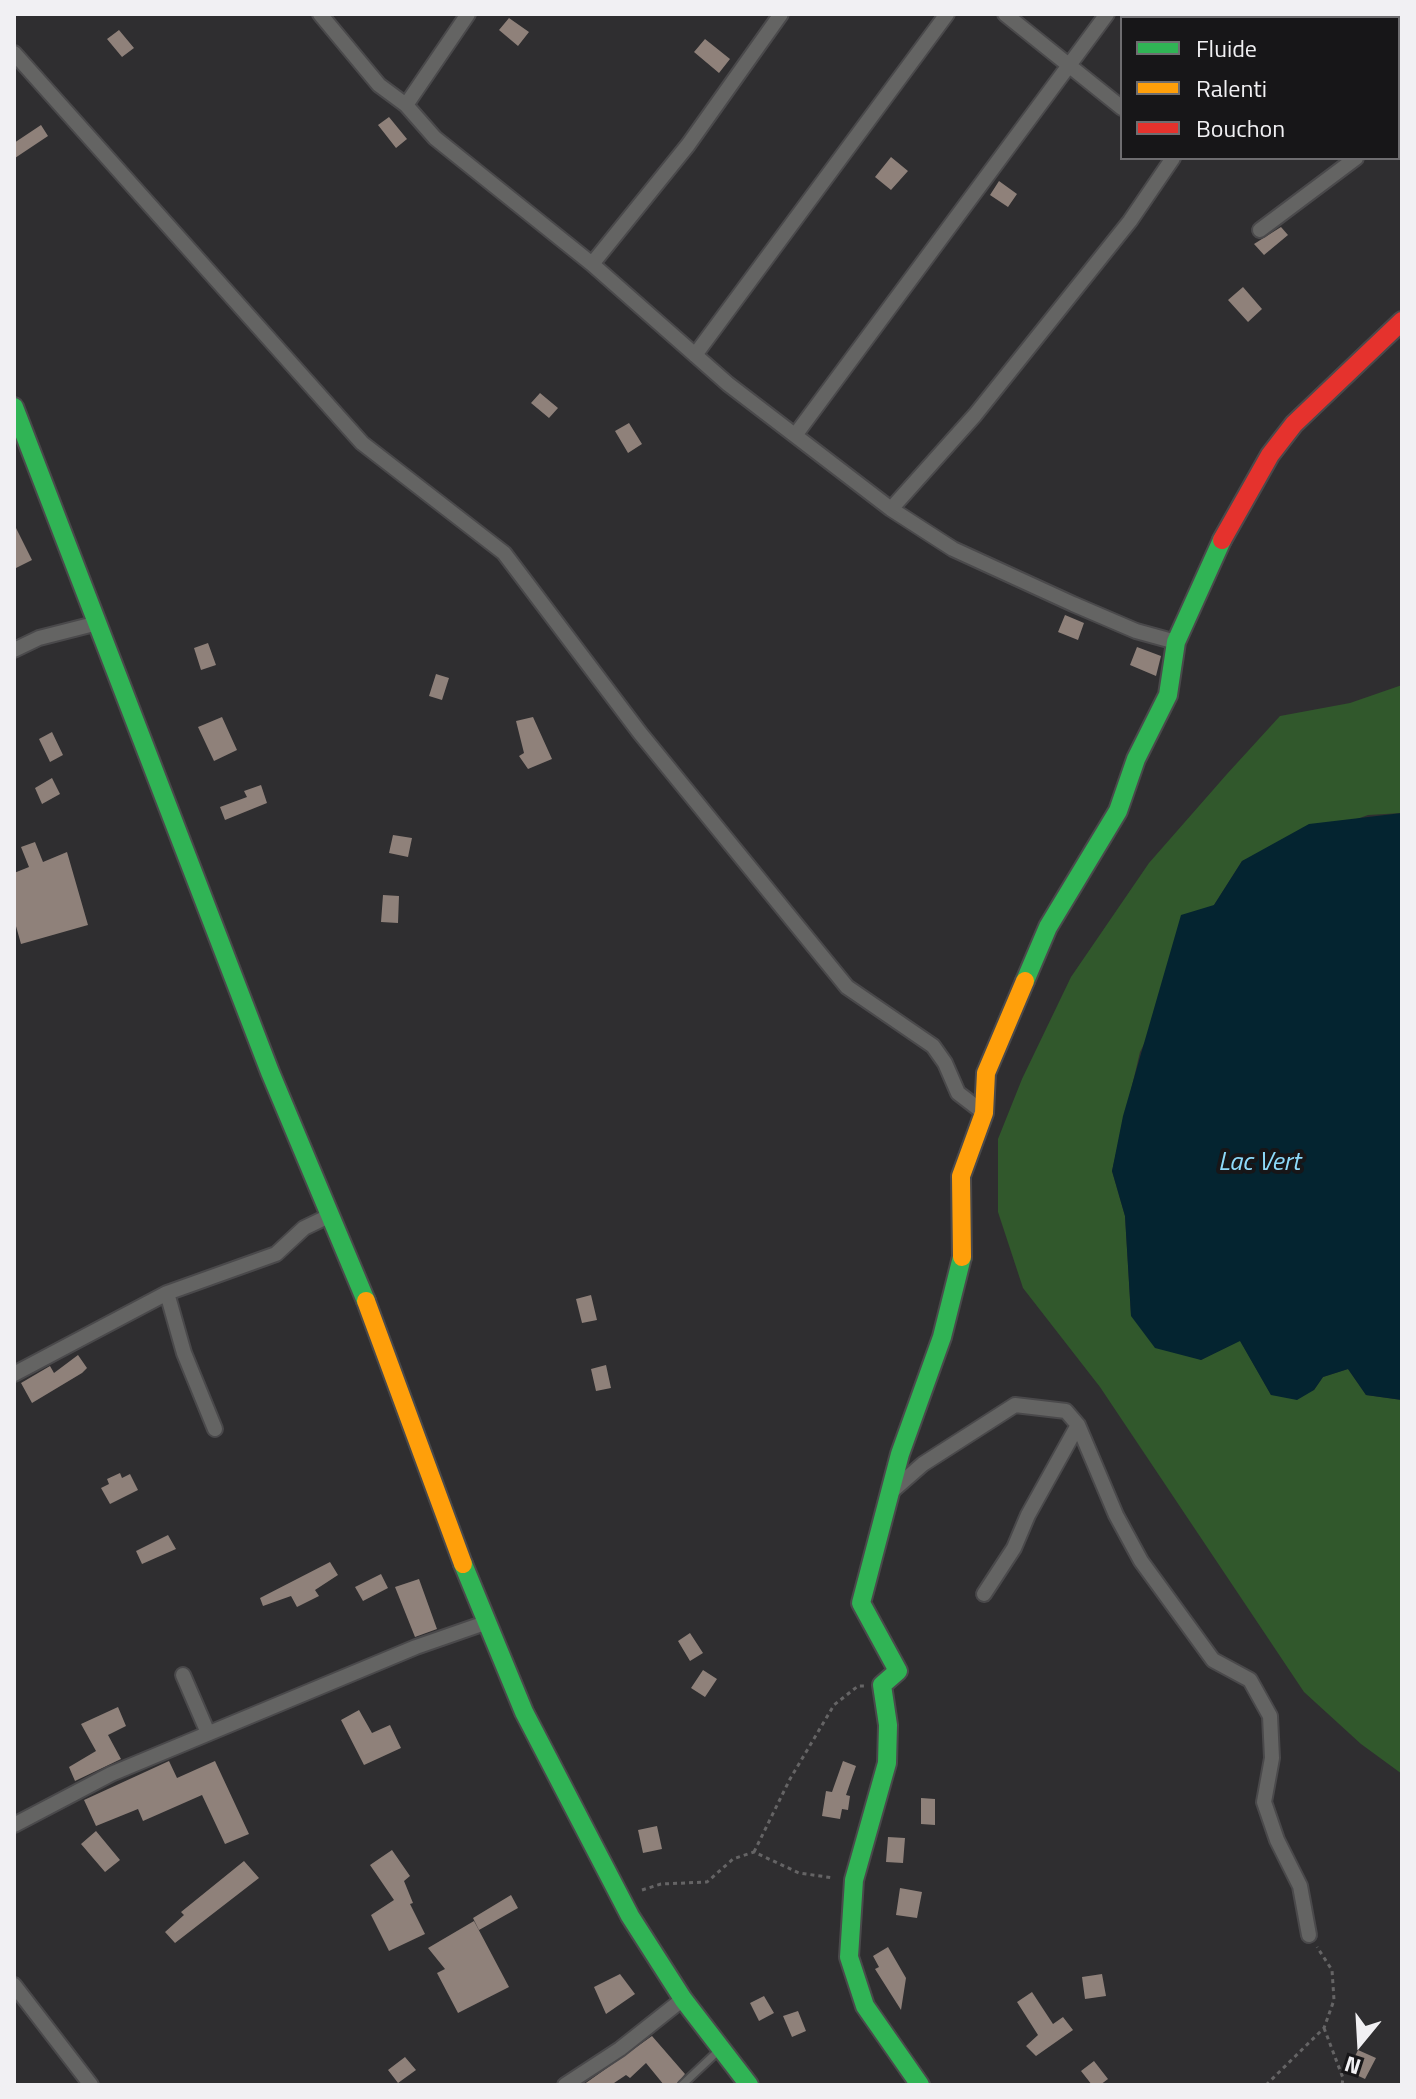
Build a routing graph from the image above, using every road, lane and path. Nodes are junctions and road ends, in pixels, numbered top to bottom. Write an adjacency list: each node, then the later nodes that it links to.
1 (320, 14): 9 (street)
2 (468, 14): 9 (street)
3 (781, 14): 14 (street)
4 (947, 14): 16 (street)
5 (1005, 14): 8 (street)
6 (1107, 14): 8 (street)
7 (14, 53): 23 (street)
8 (1068, 67): 10 (street); 18 (street)
9 (406, 105): 14 (street)
10 (1120, 106)
11 (1172, 160): 19 (street)
12 (1353, 160): 13 (street)
13 (1260, 230)
14 (592, 264): 16 (street)
15 (1402, 321): 21 (main road)
16 (695, 355): 18 (street)
17 (14, 407): 20 (main road)
18 (796, 434): 19 (street)
19 (891, 509): 21 (street)
20 (98, 623): 22 (street); 24 (main road)
21 (1176, 642): 23 (main road)
22 (14, 650)
23 (984, 1113): 29 (main road)
24 (331, 1215): 25 (street); 31 (main road)
25 (167, 1293): 26 (street); 28 (street)
26 (14, 1374)
27 (1078, 1425): 29 (street); 30 (street); 39 (street)
28 (215, 1429)
29 (891, 1493): 33 (main road)
30 (984, 1594)
31 (485, 1623): 34 (street); 38 (main road)
32 (183, 1675): 34 (street)
33 (882, 1685): 36 (path); 37 (main road)
34 (208, 1733): 35 (street)
35 (14, 1825)
36 (754, 1852): 37 (path); 38 (path)
37 (854, 1880): 48 (main road)
38 (619, 1897): 41 (main road)
39 (1309, 1935): 42 (path)
40 (14, 1985): 44 (street)
41 (683, 1999): 43 (main road); 45 (street)
42 (1324, 2028): 49 (path); 50 (path)
43 (720, 2049): 46 (lane); 47 (main road)
44 (91, 2085)
45 (565, 2085)
46 (682, 2085)
47 (749, 2085)
48 (920, 2085)
49 (1266, 2085)
50 (1342, 2085)

